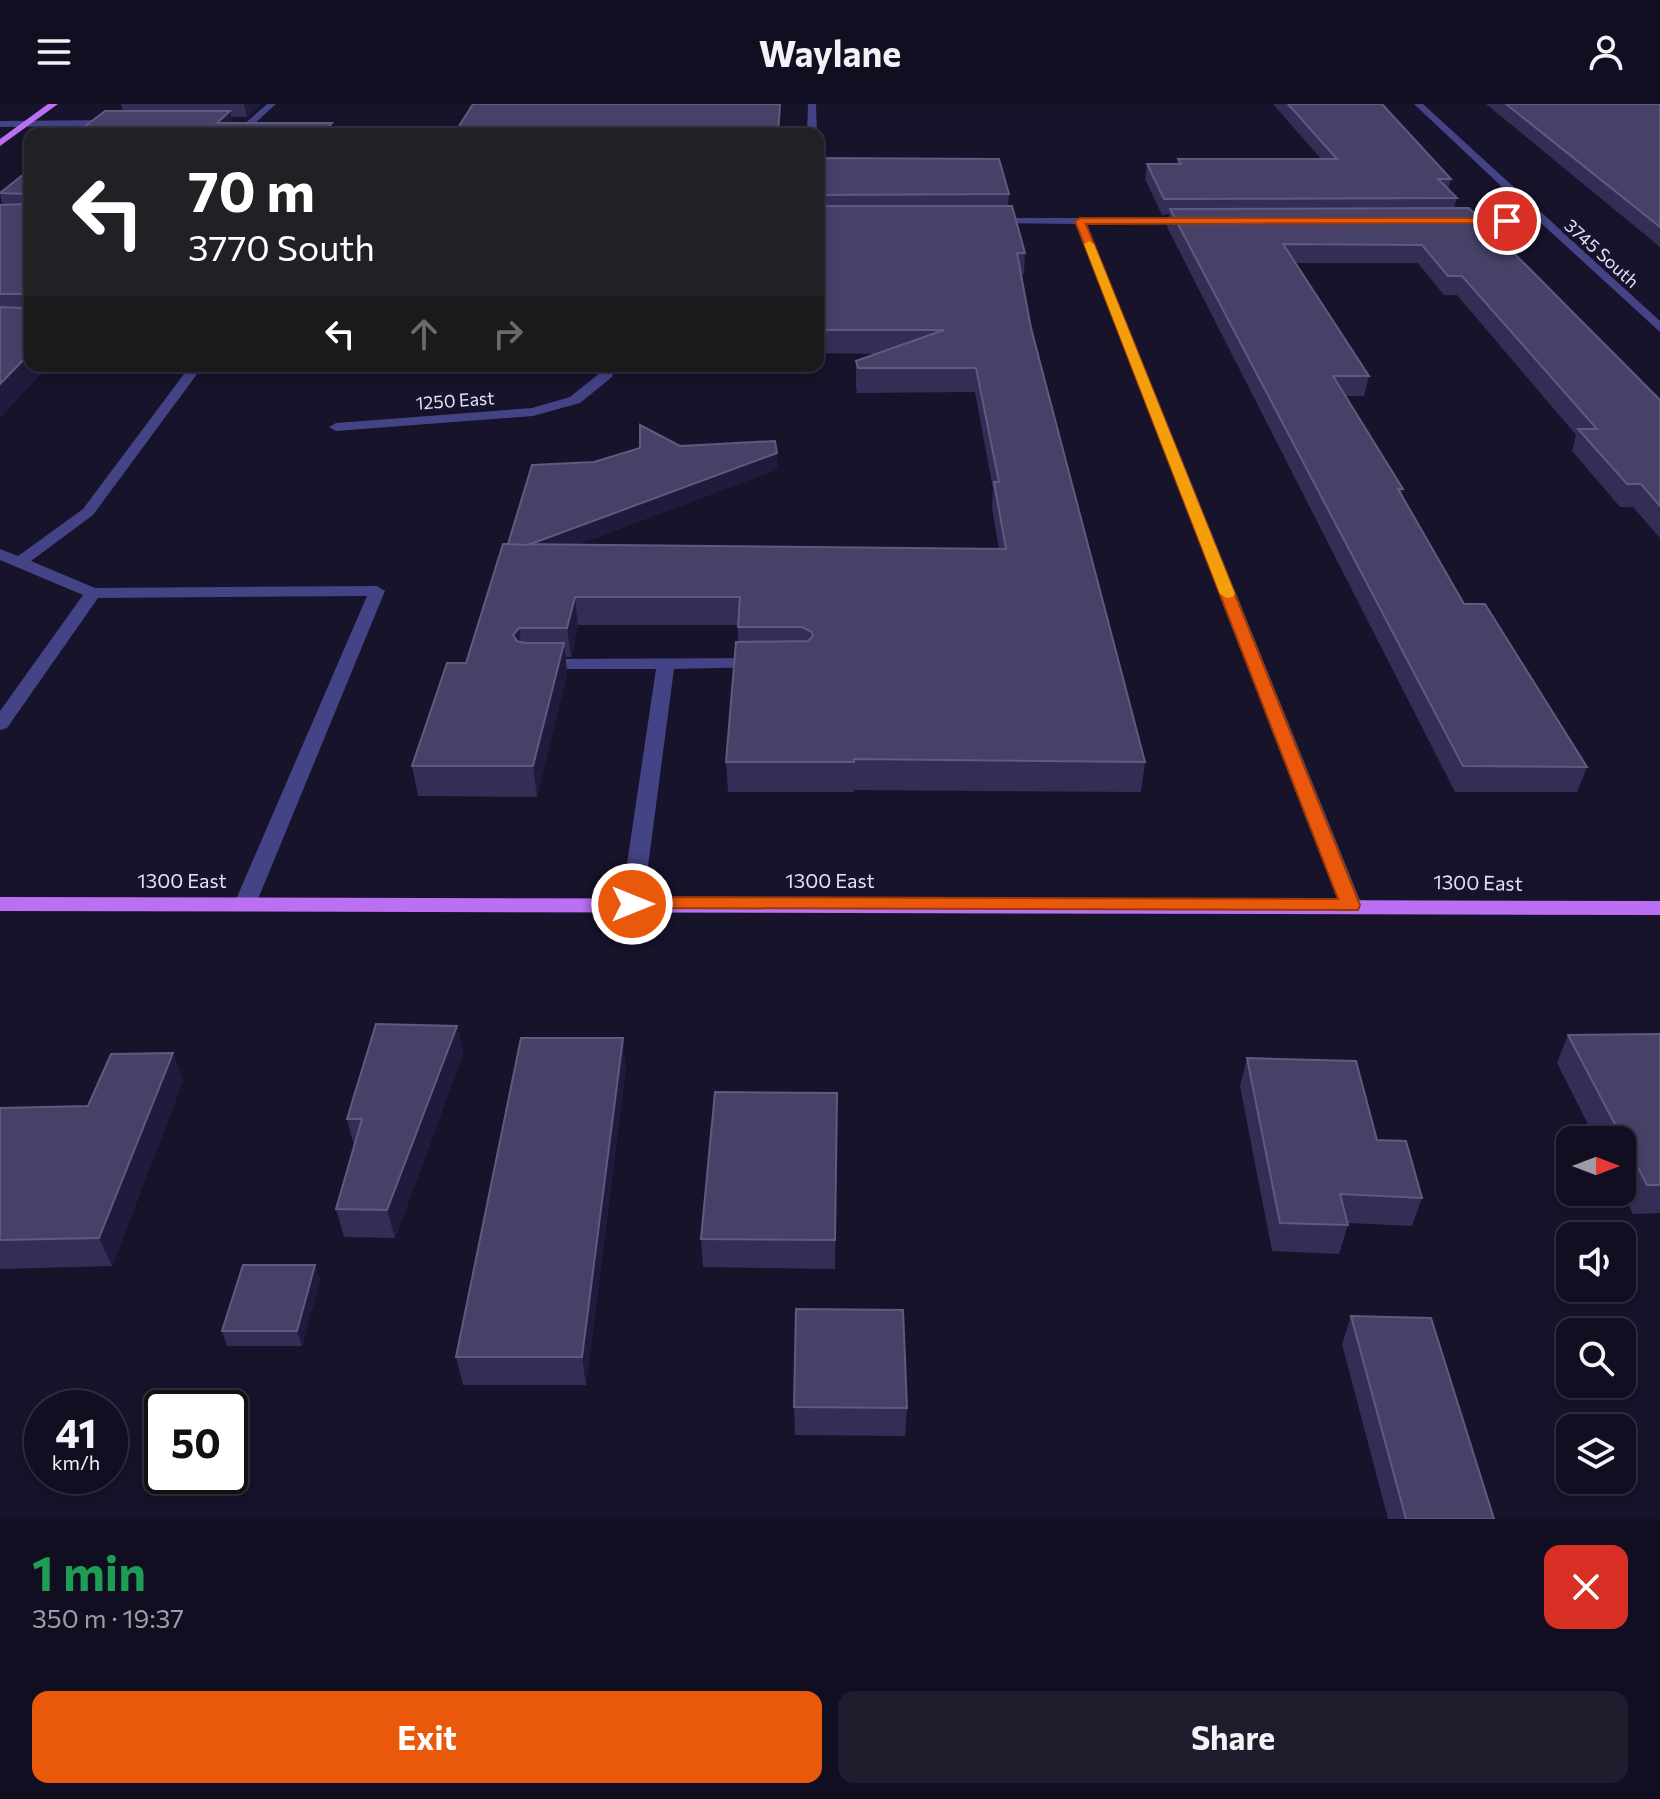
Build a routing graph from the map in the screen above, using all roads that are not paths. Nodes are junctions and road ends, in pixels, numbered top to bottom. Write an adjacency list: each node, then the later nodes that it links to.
1 (54, 104): 9 (main road)
2 (272, 104): 7 (street)
3 (812, 104): 11 (street)
4 (1418, 104): 13 (street, 3745 South)
5 (122, 123): 9 (street)
6 (233, 123): 7 (street)
7 (249, 123): 10 (street)
8 (0, 124): 9 (street)
9 (26, 124): 12 (main road)
10 (244, 128)
11 (812, 128)
12 (0, 143)
13 (1542, 220): 17 (street); 18 (street, 3745 South)
14 (972, 221): 15 (street)
15 (1080, 221): 16 (street); 32 (street)
16 (1207, 221)
17 (1445, 221)
18 (1660, 328)
19 (193, 372): 23 (street)
20 (608, 372): 21 (street, 1250 East)
21 (336, 427)
22 (0, 554): 23 (street)
23 (19, 562): 24 (street)
24 (93, 593): 28 (street); 30 (street)
25 (666, 663): 26 (street); 27 (street); 31 (street)
26 (786, 663)
27 (529, 664)
28 (0, 724)
29 (0, 904): 30 (main road, 1300 East)
30 (245, 904): 31 (main road, 1300 East)
31 (632, 904): 32 (main road, 1300 East)
32 (1351, 905): 33 (main road, 1300 East)
33 (1660, 908)

